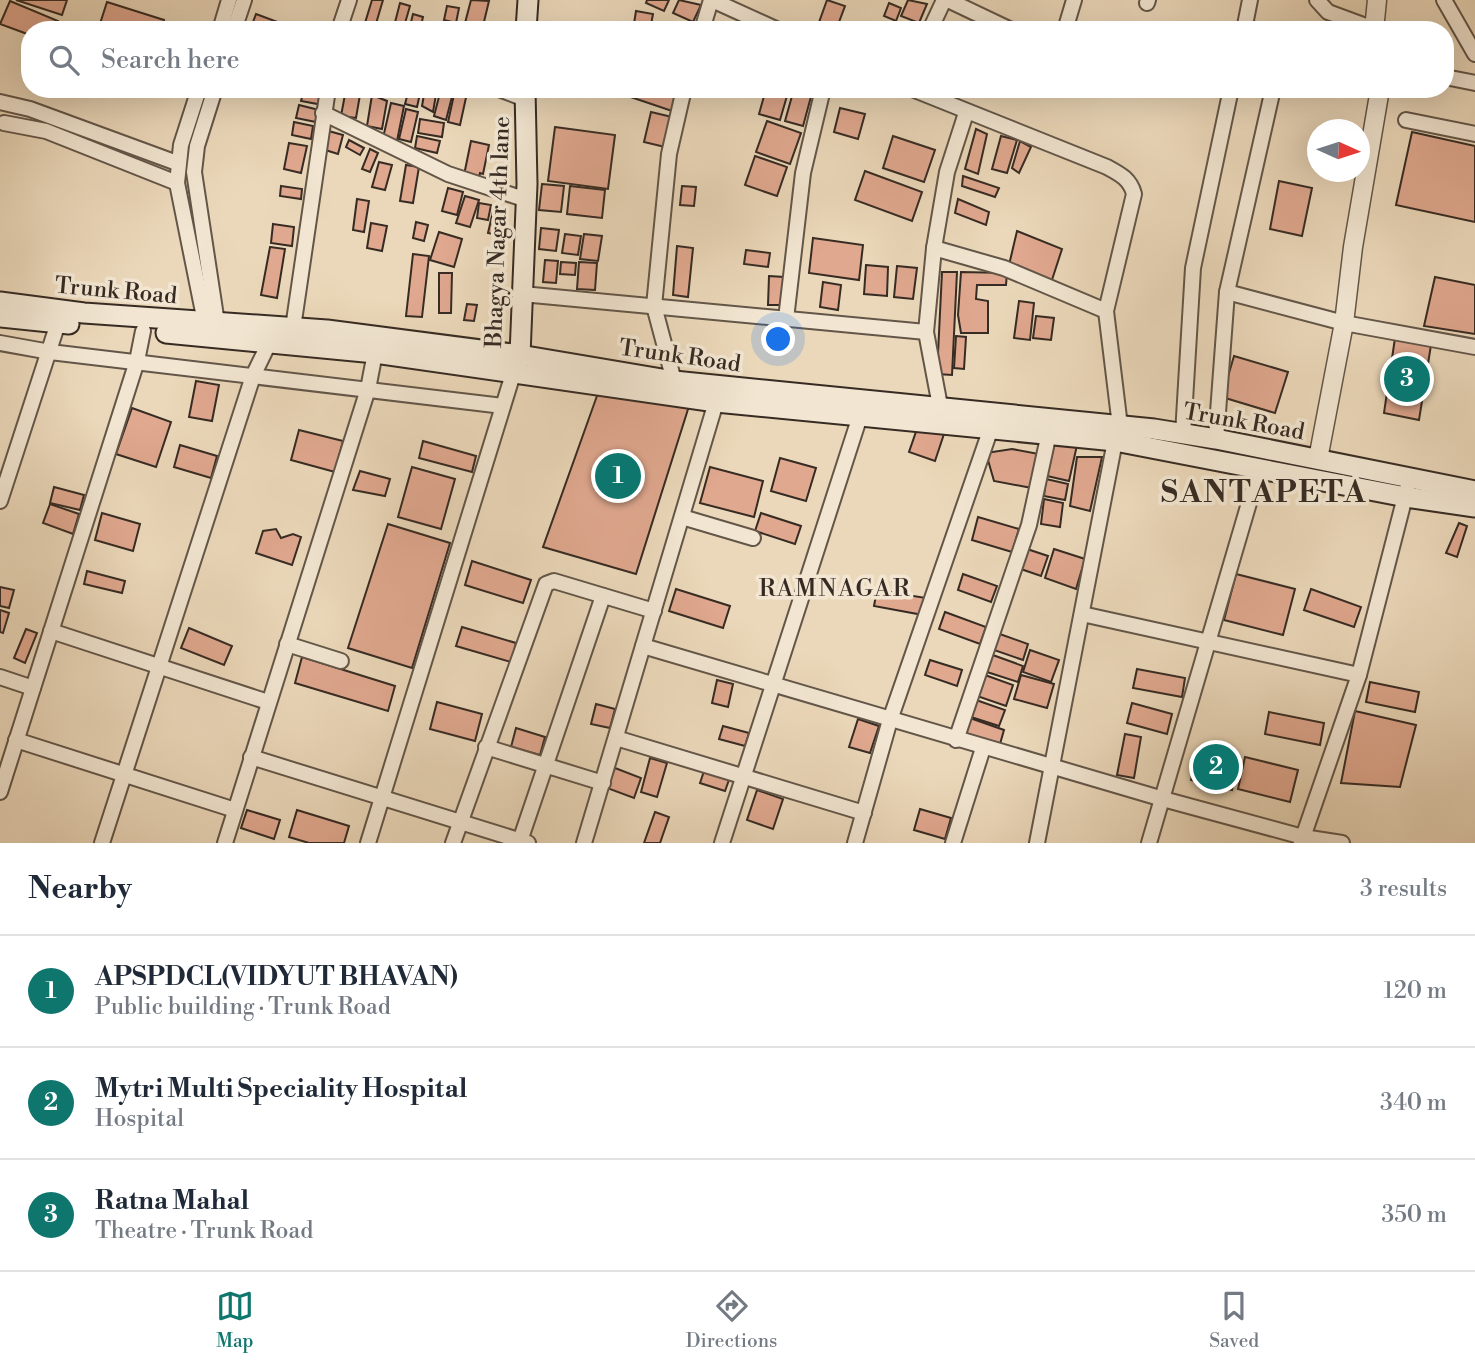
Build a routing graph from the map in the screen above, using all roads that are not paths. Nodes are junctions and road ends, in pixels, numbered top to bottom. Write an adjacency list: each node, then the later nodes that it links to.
1 (229, 0): 12 (street)
2 (244, 0): 13 (street)
3 (349, 0): 14 (street)
4 (711, 0): 16 (street); 17 (street)
5 (946, 0): 18 (street); 19 (street)
6 (1074, 0): 20 (street)
7 (1251, 0): 21 (street)
8 (1317, 0): 22 (street)
9 (1377, 0): 23 (street)
10 (1444, 0): 24 (street)
11 (523, 2): 15 (main road)
12 (223, 21)
13 (237, 21)
14 (343, 21)
15 (525, 21)
16 (705, 21)
17 (758, 21)
18 (935, 21)
19 (992, 21)
20 (1068, 21)
21 (1246, 21)
22 (1352, 21)
23 (1375, 21)
24 (1475, 54)
25 (1454, 78): 26 (street)
26 (1475, 83)
27 (198, 98): 45 (street)
28 (212, 98): 46 (street)
29 (326, 98): 39 (street)
30 (525, 98): 47 (main road, Bhagya Nagar 4th lane)
31 (682, 98): 52 (street)
32 (821, 98): 55 (street)
33 (932, 98): 40 (street)
34 (1229, 98): 80 (street)
35 (1271, 98): 49 (street)
36 (1378, 98): 58 (street)
37 (0, 104): 38 (street); 43 (street)
38 (30, 109): 42 (street); 45 (street)
39 (323, 113): 47 (street); 59 (street)
40 (966, 113): 48 (street); 53 (street)
41 (1406, 120): 44 (street)
42 (26, 125): 43 (street); 45 (street)
43 (2, 126)
44 (1475, 134)
45 (177, 172): 46 (street); 56 (street)
46 (194, 172): 56 (street)
47 (527, 200): 50 (main road, Bhagya Nagar 4th lane)
48 (934, 248): 53 (street); 61 (street)
49 (1227, 292): 58 (street); 81 (street)
50 (522, 294): 52 (street); 67 (main road, Bhagya Nagar 4th lane)
51 (0, 302): 56 (main road, Trunk Road)
52 (654, 306): 55 (street); 71 (street)
53 (1106, 311): 79 (street)
54 (0, 317): 57 (main road)
55 (786, 319): 61 (street)
56 (211, 322): 59 (main road, Trunk Road)
57 (58, 323): 60 (main road); 65 (street)
58 (1344, 323): 64 (street); 82 (street)
59 (293, 328): 67 (main road, Trunk Road)
60 (143, 331): 62 (main road); 68 (street)
61 (926, 332): 75 (street)
62 (270, 341): 66 (main road); 70 (street)
63 (0, 343): 65 (street)
64 (1475, 347)
65 (50, 352): 68 (street); 87 (street)
66 (375, 353): 69 (main road); 72 (street)
67 (520, 355): 69 (main road, Bhagya Nagar 4th lane); 71 (main road, Trunk Road)
68 (137, 361): 70 (street); 94 (street)
69 (513, 374): 73 (main road); 74 (street)
70 (253, 376): 72 (street); 99 (street)
71 (674, 381): 75 (main road, Trunk Road)
72 (368, 389): 74 (street); 96 (street)
73 (716, 402): 76 (main road); 89 (street)
74 (503, 406): 118 (street)
75 (938, 415): 76 (main road); 77 (main road); 79 (main road, Trunk Road)
76 (860, 416): 102 (street)
77 (991, 428): 78 (main road); 105 (street)
78 (1049, 433): 79 (main road); 108 (street)
79 (1117, 433): 80 (main road, Trunk Road); 83 (main road); 93 (street)
80 (1182, 434): 81 (main road, Trunk Road)
81 (1216, 439): 82 (main road, Trunk Road)
82 (1318, 459): 84 (street); 85 (main road, Trunk Road)
83 (1259, 469): 84 (main road); 95 (street)
84 (1315, 480): 85 (main road)
85 (1407, 488): 86 (main road, Trunk Road); 88 (main road); 100 (street)
86 (1475, 491)
87 (0, 501)
88 (1475, 507)
89 (682, 517): 90 (street); 92 (street)
90 (753, 538)
91 (603, 596): 92 (street); 109 (street); 112 (street)
92 (654, 611): 97 (street)
93 (1082, 614): 95 (street); 113 (street)
94 (51, 631): 99 (street); 103 (street)
95 (1209, 639): 100 (street); 119 (street)
96 (287, 644): 98 (street); 104 (street)
97 (643, 646): 102 (street); 106 (street)
98 (341, 660)
99 (159, 666): 104 (street); 114 (street)
100 (1359, 675): 123 (street)
101 (0, 677): 103 (street)
102 (772, 686): 105 (street); 115 (street)
103 (33, 688): 107 (street)
104 (268, 702): 111 (street)
105 (890, 720): 108 (street); 121 (street)
106 (616, 738): 115 (street); 116 (street)
107 (16, 740): 114 (street); 117 (street)
108 (956, 740): 110 (street)
109 (486, 747): 112 (street); 122 (street)
110 (983, 748): 113 (street); 132 (street)
111 (251, 757): 118 (street); 120 (street)
112 (545, 765): 116 (street); 124 (street)
113 (1051, 765): 119 (street); 133 (street)
114 (124, 774): 120 (street); 125 (street)
115 (744, 774): 121 (street); 130 (street)
116 (603, 783): 129 (street)
117 (0, 792)
118 (382, 799): 122 (street); 127 (street)
119 (1163, 799): 123 (street); 134 (street)
120 (235, 810): 126 (street)
121 (864, 813): 131 (street)
122 (460, 822): 124 (street); 128 (street)
123 (1302, 840): 135 (street)
124 (524, 842)
125 (102, 843)
126 (225, 843)
127 (368, 843)
128 (453, 843)
129 (584, 843)
130 (722, 843)
131 (855, 843)
132 (953, 843)
133 (1037, 843)
134 (1149, 843)
135 (1342, 843)

